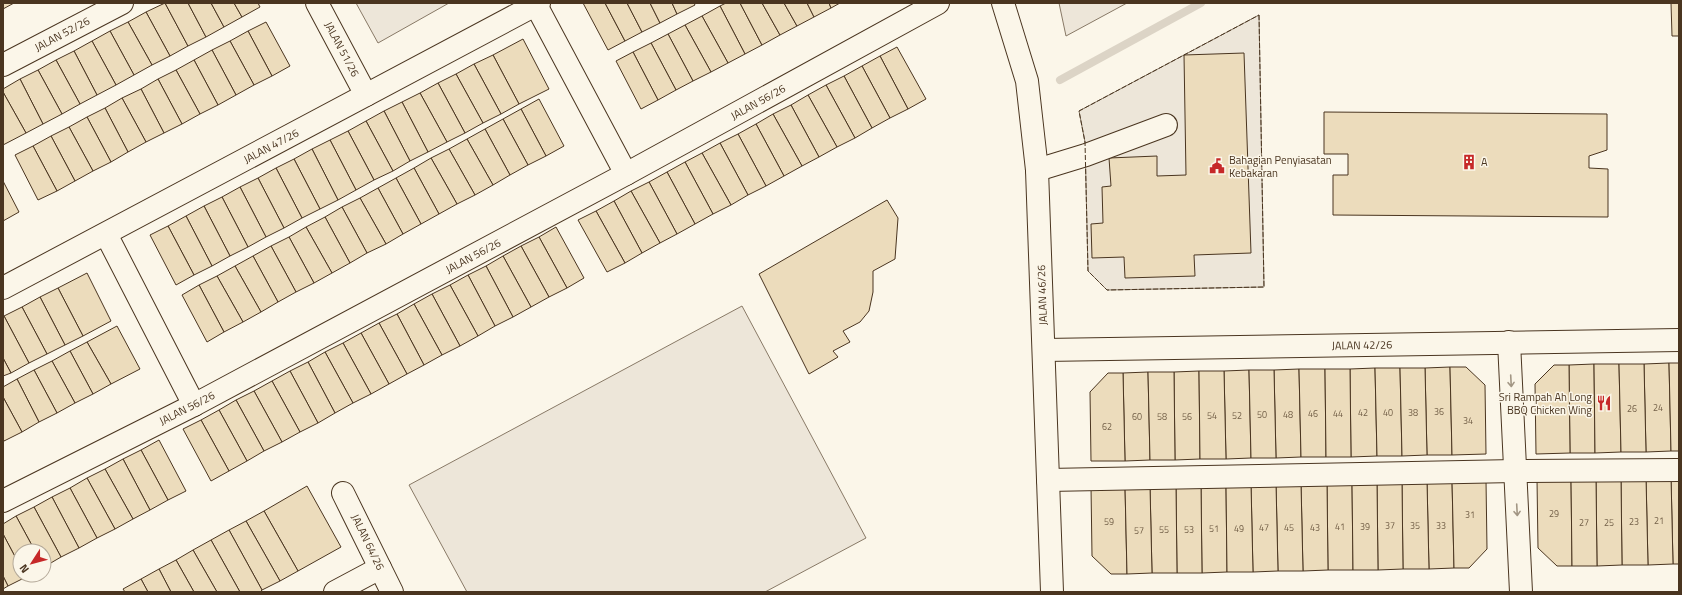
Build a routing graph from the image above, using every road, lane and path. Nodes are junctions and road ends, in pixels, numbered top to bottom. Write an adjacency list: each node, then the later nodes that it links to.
1 (317, 3): 7 (street, JALAN 51/26)
2 (938, 3): 10 (street, JALAN 56/26)
3 (1003, 3): 9 (street, JALAN 46/26)
4 (537, 4): 7 (street, JALAN 47/26); 10 (street)
5 (110, 6): 6 (street, JALAN 52/26)
6 (3, 65)
7 (366, 95): 11 (street, JALAN 47/26)
8 (1166, 126): 9 (street)
9 (1037, 170): 15 (street, JALAN 46/26)
10 (626, 174): 16 (street, JALAN 56/26)
11 (106, 234): 12 (street, JALAN 47/26); 16 (street)
12 (3, 288)
13 (1679, 340): 14 (street, JALAN 42/26)
14 (1509, 342): 15 (street, JALAN 42/26); 18 (street, one-way to 18)
15 (1044, 350): 19 (street, JALAN 46/26)
16 (194, 405): 21 (street, JALAN 56/26)
17 (1679, 470): 18 (street)
18 (1516, 471): 19 (street); 26 (street, one-way to 26)
19 (1048, 480): 25 (street, JALAN 46/26)
20 (343, 493): 22 (street, JALAN 64/26)
21 (3, 501)
22 (380, 568): 23 (street); 24 (street, JALAN 64/26)
23 (335, 592)
24 (392, 592)
25 (1052, 592)
26 (1521, 592)

